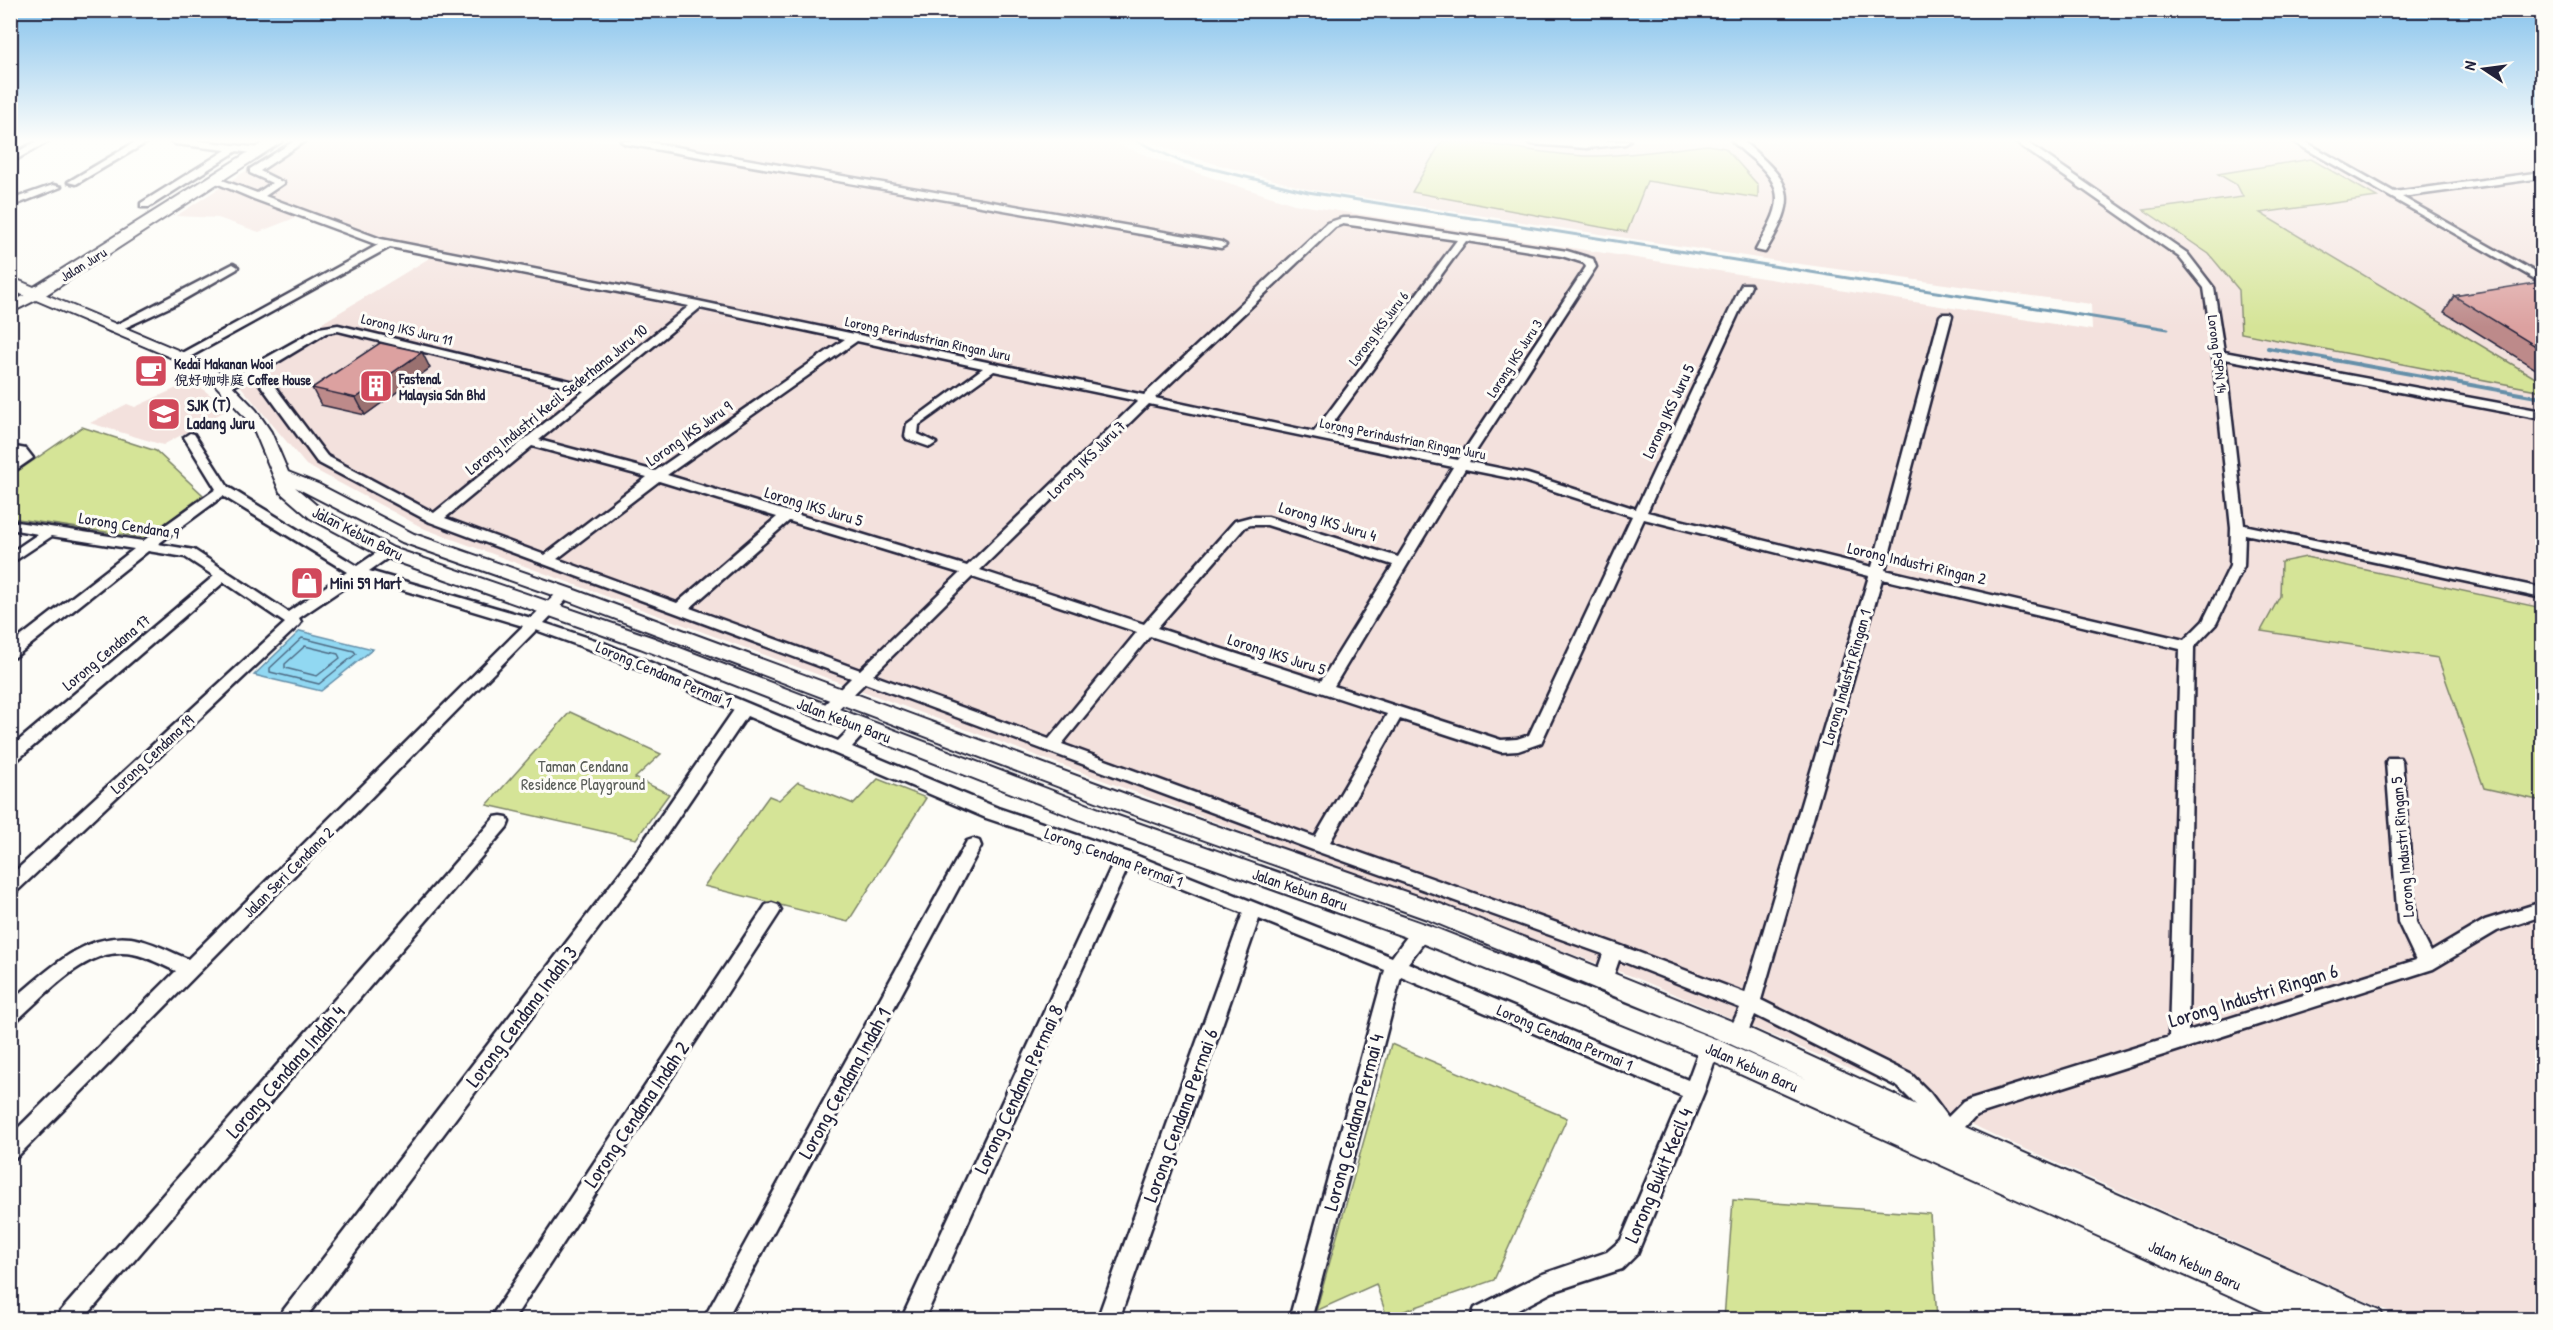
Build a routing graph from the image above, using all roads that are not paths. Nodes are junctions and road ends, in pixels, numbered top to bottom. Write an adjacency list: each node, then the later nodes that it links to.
1 (148, 203): 8 (street)
2 (178, 203): 14 (main road, Jalan Juru)
3 (275, 203): 10 (street, Lorong Perindustrian Ringan Juru)
4 (981, 203): 11 (street)
5 (1783, 203): 12 (street)
6 (2108, 203): 26 (street, Lorong PSPN 14)
7 (2407, 203): 15 (street)
8 (145, 205)
9 (1464, 237): 32 (street, Lorong IKS Juru 7); 34 (street, Lorong IKS Juru 6); 39 (street, Lorong IKS Juru 3)
10 (388, 244): 20 (street, Lorong Perindustrian Ringan Juru); 27 (street)
11 (1221, 245)
12 (1761, 250)
13 (233, 267): 24 (street)
14 (75, 269): 16 (main road); 18 (main road, Jalan Juru)
15 (2542, 280)
16 (11, 283): 18 (main road); 19 (main road)
17 (1746, 286): 44 (street, Lorong IKS Juru 5)
18 (35, 294): 21 (street, Jalan Kebun Baru); 22 (street, Jalan Juru)
19 (10, 302)
20 (698, 304): 25 (street, Lorong Perindustrian Ringan Juru); 31 (street, Lorong Industri Kecil Sederhana Juru 10)
21 (61, 306): 22 (street); 24 (street, Jalan Kebun Baru)
22 (10, 309)
23 (1946, 316): 57 (street, Lorong Industri Ringan 1)
24 (114, 329): 27 (street, Jalan Kebun Baru)
25 (854, 338): 28 (street, Lorong Perindustrian Ringan Juru); 42 (street, Lorong IKS Juru 9)
26 (2218, 354): 33 (street); 48 (street, Lorong PSPN 14)
27 (182, 357): 30 (street, Jalan Kebun Baru)
28 (992, 367): 32 (street, Lorong Perindustrian Ringan Juru); 37 (street)
29 (256, 370): 30 (street, Lorong IKS Juru 11); 31 (street, Lorong IKS Juru 11); 46 (street)
30 (225, 386): 41 (street, Jalan Kebun Baru)
31 (593, 390): 36 (street, Lorong Industri Kecil Sederhana Juru 10)
32 (1147, 399): 34 (street, Lorong Perindustrian Ringan Juru); 56 (street, Lorong IKS Juru 7)
33 (2542, 415)
34 (1317, 436): 39 (street, Lorong Perindustrian Ringan Juru)
35 (190, 437): 43 (street)
36 (530, 442): 42 (street, Lorong IKS Juru 5); 46 (street, Lorong Industri Kecil Sederhana Juru 10)
37 (930, 442)
38 (10, 450): 40 (street)
39 (1461, 465): 44 (street, Lorong Perindustrian Ringan Juru); 54 (street, Lorong IKS Juru 3)
40 (10, 470)
41 (283, 476): 51 (street, Jalan Kebun Baru); 59 (street, Jalan Kebun Baru)
42 (657, 476): 45 (street, Lorong IKS Juru 5); 53 (street, Lorong IKS Juru 9)
43 (223, 490): 50 (street); 55 (street, Lorong Cendana Permai 1)
44 (1639, 514): 57 (street, Lorong Industri Ringan 2); 72 (street, Lorong IKS Juru 5)
45 (785, 517): 56 (street, Lorong IKS Juru 5); 62 (street)
46 (435, 519): 53 (street)
47 (10, 525): 49 (street, Lorong Cendana 9)
48 (2238, 528): 60 (street); 66 (street, Lorong PSPN 14)
49 (50, 531): 50 (street, Lorong Cendana 9); 52 (street)
50 (146, 546): 58 (street, Lorong Cendana 9); 67 (street)
51 (387, 552): 55 (street, Lorong Cendana 19); 61 (street, Jalan Kebun Baru)
52 (10, 560)
53 (547, 560): 62 (street)
54 (1401, 563): 65 (street, Lorong IKS Juru 4); 69 (street, Lorong IKS Juru 3)
55 (355, 571): 63 (street, Lorong Cendana 19); 64 (street, Lorong Cendana Permai 1)
56 (971, 572): 65 (street, Lorong IKS Juru 5); 68 (street, Lorong IKS Juru 7)
57 (1877, 573): 66 (street, Lorong Industri Ringan 2); 92 (street, Lorong Industri Ringan 1)
58 (224, 575): 63 (street, Lorong Cendana 9); 76 (street, Lorong Cendana 17)
59 (565, 593): 61 (street, Jalan Seri Cendana 2); 70 (street, Jalan Kebun Baru)
60 (2542, 593)
61 (549, 608): 64 (street, Jalan Seri Cendana 2); 70 (street, Jalan Kebun Baru)
62 (679, 609): 68 (street)
63 (292, 620): 82 (street, Lorong Cendana 19)
64 (533, 624): 71 (street, Lorong Cendana Permai 1); 90 (street, Jalan Seri Cendana 2)
65 (1147, 630): 69 (street, Lorong IKS Juru 5); 74 (street, Lorong IKS Juru 4)
66 (2187, 646): 95 (street)
67 (10, 654)
68 (862, 676): 70 (street, Lorong IKS Juru 7); 74 (street)
69 (1325, 688): 72 (street, Lorong IKS Juru 5)
70 (833, 705): 73 (street, Jalan Kebun Baru); 91 (street, Jalan Kebun Baru)
71 (744, 708): 75 (street, Lorong Cendana Permai 1); 101 (street, Lorong Cendana Indah 3)
72 (1396, 711): 79 (street)
73 (863, 726): 75 (street); 86 (street, Jalan Kebun Baru)
74 (1052, 746): 79 (street)
75 (841, 748): 81 (street, Lorong Cendana Permai 1)
76 (10, 757)
77 (2394, 762): 88 (street, Lorong Industri Ringan 5)
78 (501, 822): 100 (street, Lorong Cendana Indah 4)
79 (1318, 845): 87 (street)
80 (973, 846): 103 (street, Lorong Cendana Indah 1)
81 (1124, 858): 85 (street, Lorong Cendana Permai 1); 104 (street, Lorong Cendana Permai 8)
82 (10, 887)
83 (2542, 909): 88 (street, Lorong Industri Ringan 6)
84 (772, 910): 102 (street, Lorong Cendana Indah 2)
85 (1253, 910): 89 (street, Lorong Cendana Permai 1); 105 (street, Lorong Cendana Permai 6)
86 (1422, 933): 89 (street, Lorong Cendana Permai 4); 96 (street, Jalan Kebun Baru)
87 (1613, 950): 91 (street); 92 (street)
88 (2427, 964): 95 (street, Lorong Industri Ringan 6)
89 (1395, 966): 97 (street, Lorong Cendana Permai 1); 106 (street, Lorong Cendana Permai 4)
90 (192, 969): 93 (street); 99 (street, Jalan Seri Cendana 2)
91 (1603, 980): 94 (street, Jalan Kebun Baru)
92 (1750, 1004): 94 (street, Lorong Industri Ringan 1); 98 (street)
93 (10, 1014)
94 (1737, 1035): 98 (street, Jalan Kebun Baru)
95 (2178, 1042): 98 (street, Lorong Industri Ringan 6)
96 (1709, 1048): 97 (street, Lorong Bukit Kecil 4); 108 (street, Jalan Kebun Baru)
97 (1694, 1092): 107 (street, Lorong Bukit Kecil 4)
98 (1947, 1132): 109 (street, Jalan Kebun Baru)
99 (10, 1150)
100 (68, 1320)
101 (290, 1320)
102 (500, 1320)
103 (714, 1320)
104 (912, 1320)
105 (1108, 1320)
106 (1300, 1320)
107 (1481, 1320)
108 (2318, 1320)
109 (2370, 1320)

